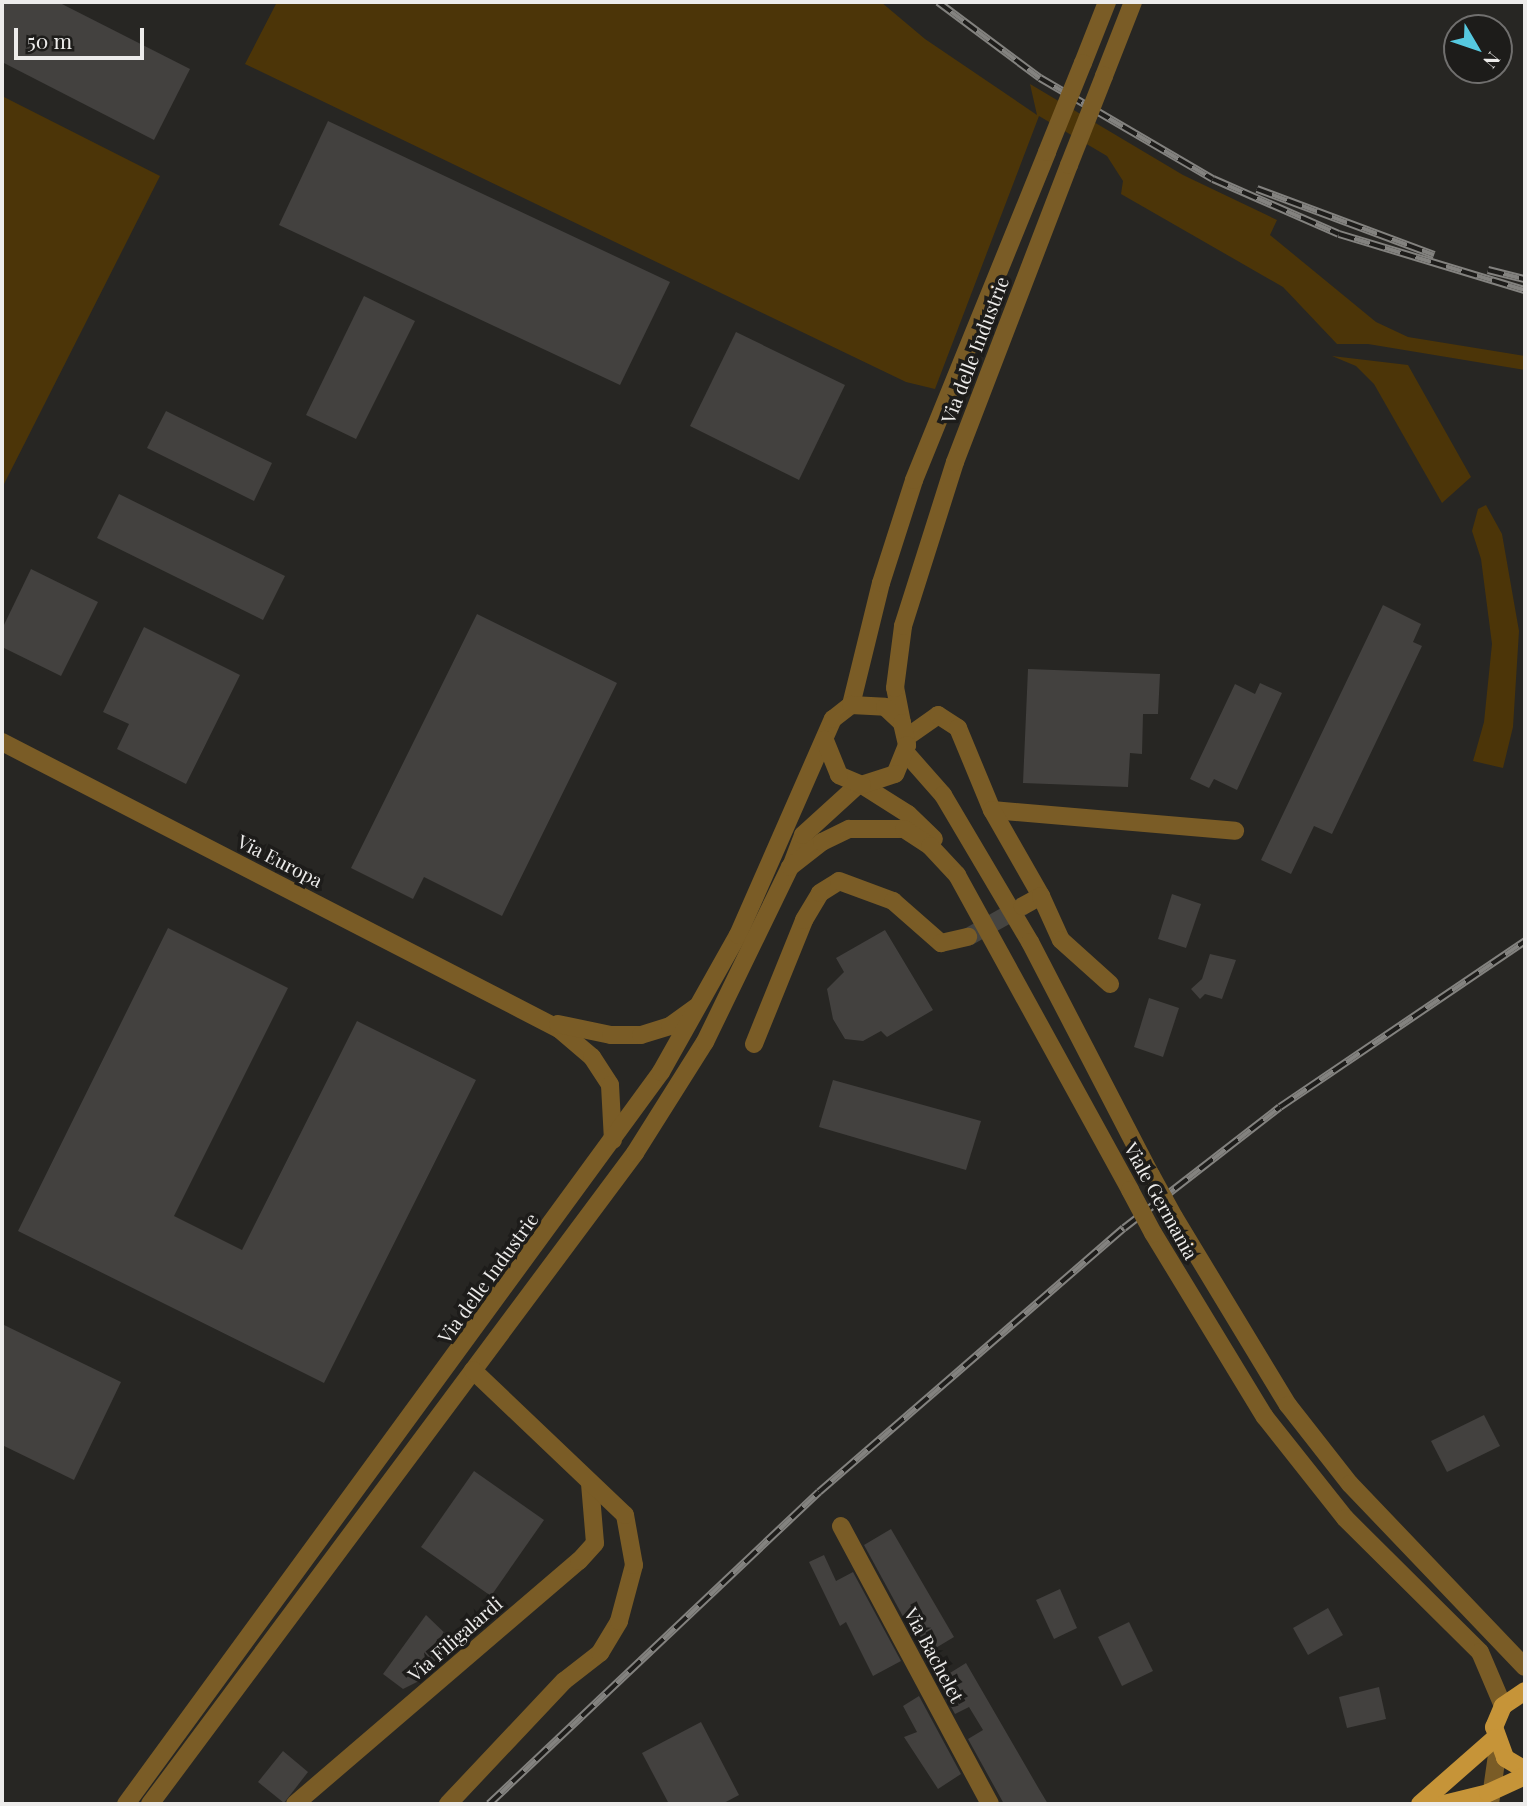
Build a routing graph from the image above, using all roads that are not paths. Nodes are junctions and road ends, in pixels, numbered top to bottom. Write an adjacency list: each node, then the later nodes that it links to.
1 (1107, 2): 3 (street, bridge)
2 (1133, 2): 4 (street, Via delle Industrie, bridge)
3 (851, 705): 4 (street); 5 (street)
4 (905, 737): 7 (street); 8 (street); 23 (street, Viale Germania, bridge)
5 (825, 740): 7 (street); 16 (street, Via delle Industrie)
6 (2, 742): 17 (street, Via Europa)
7 (860, 785): 10 (street); 11 (street)
8 (992, 810): 9 (street); 12 (street)
9 (1235, 831)
10 (790, 867): 11 (street, Viale Germania); 20 (street, Viale Germania)
11 (957, 875): 25 (street, Viale Germania, bridge)
12 (1041, 896): 13 (street); 15 (street)
13 (1023, 906)
14 (968, 937): 18 (street)
15 (1110, 984)
16 (702, 1003): 17 (street, Via Europa); 19 (street, Via delle Industrie)
17 (538, 1017): 19 (street, Via Europa)
18 (754, 1044)
19 (613, 1143): 30 (street, Via delle Industrie)
20 (473, 1370): 21 (street); 31 (street)
21 (590, 1483): 32 (street, Via Filigalardi); 33 (street)
22 (841, 1526): 34 (street, Via Bachelet)
23 (1525, 1667)
24 (1525, 1691): 25 (main road)
25 (1503, 1706): 26 (main road)
26 (1497, 1743): 27 (main road); 29 (street); 35 (main road)
27 (1525, 1770)
28 (1518, 1779): 29 (main road)
29 (1492, 1801): 36 (main road)
30 (126, 1804)
31 (150, 1804)
32 (295, 1804)
33 (448, 1804)
34 (990, 1804)
35 (1420, 1804)
36 (1444, 1804)

